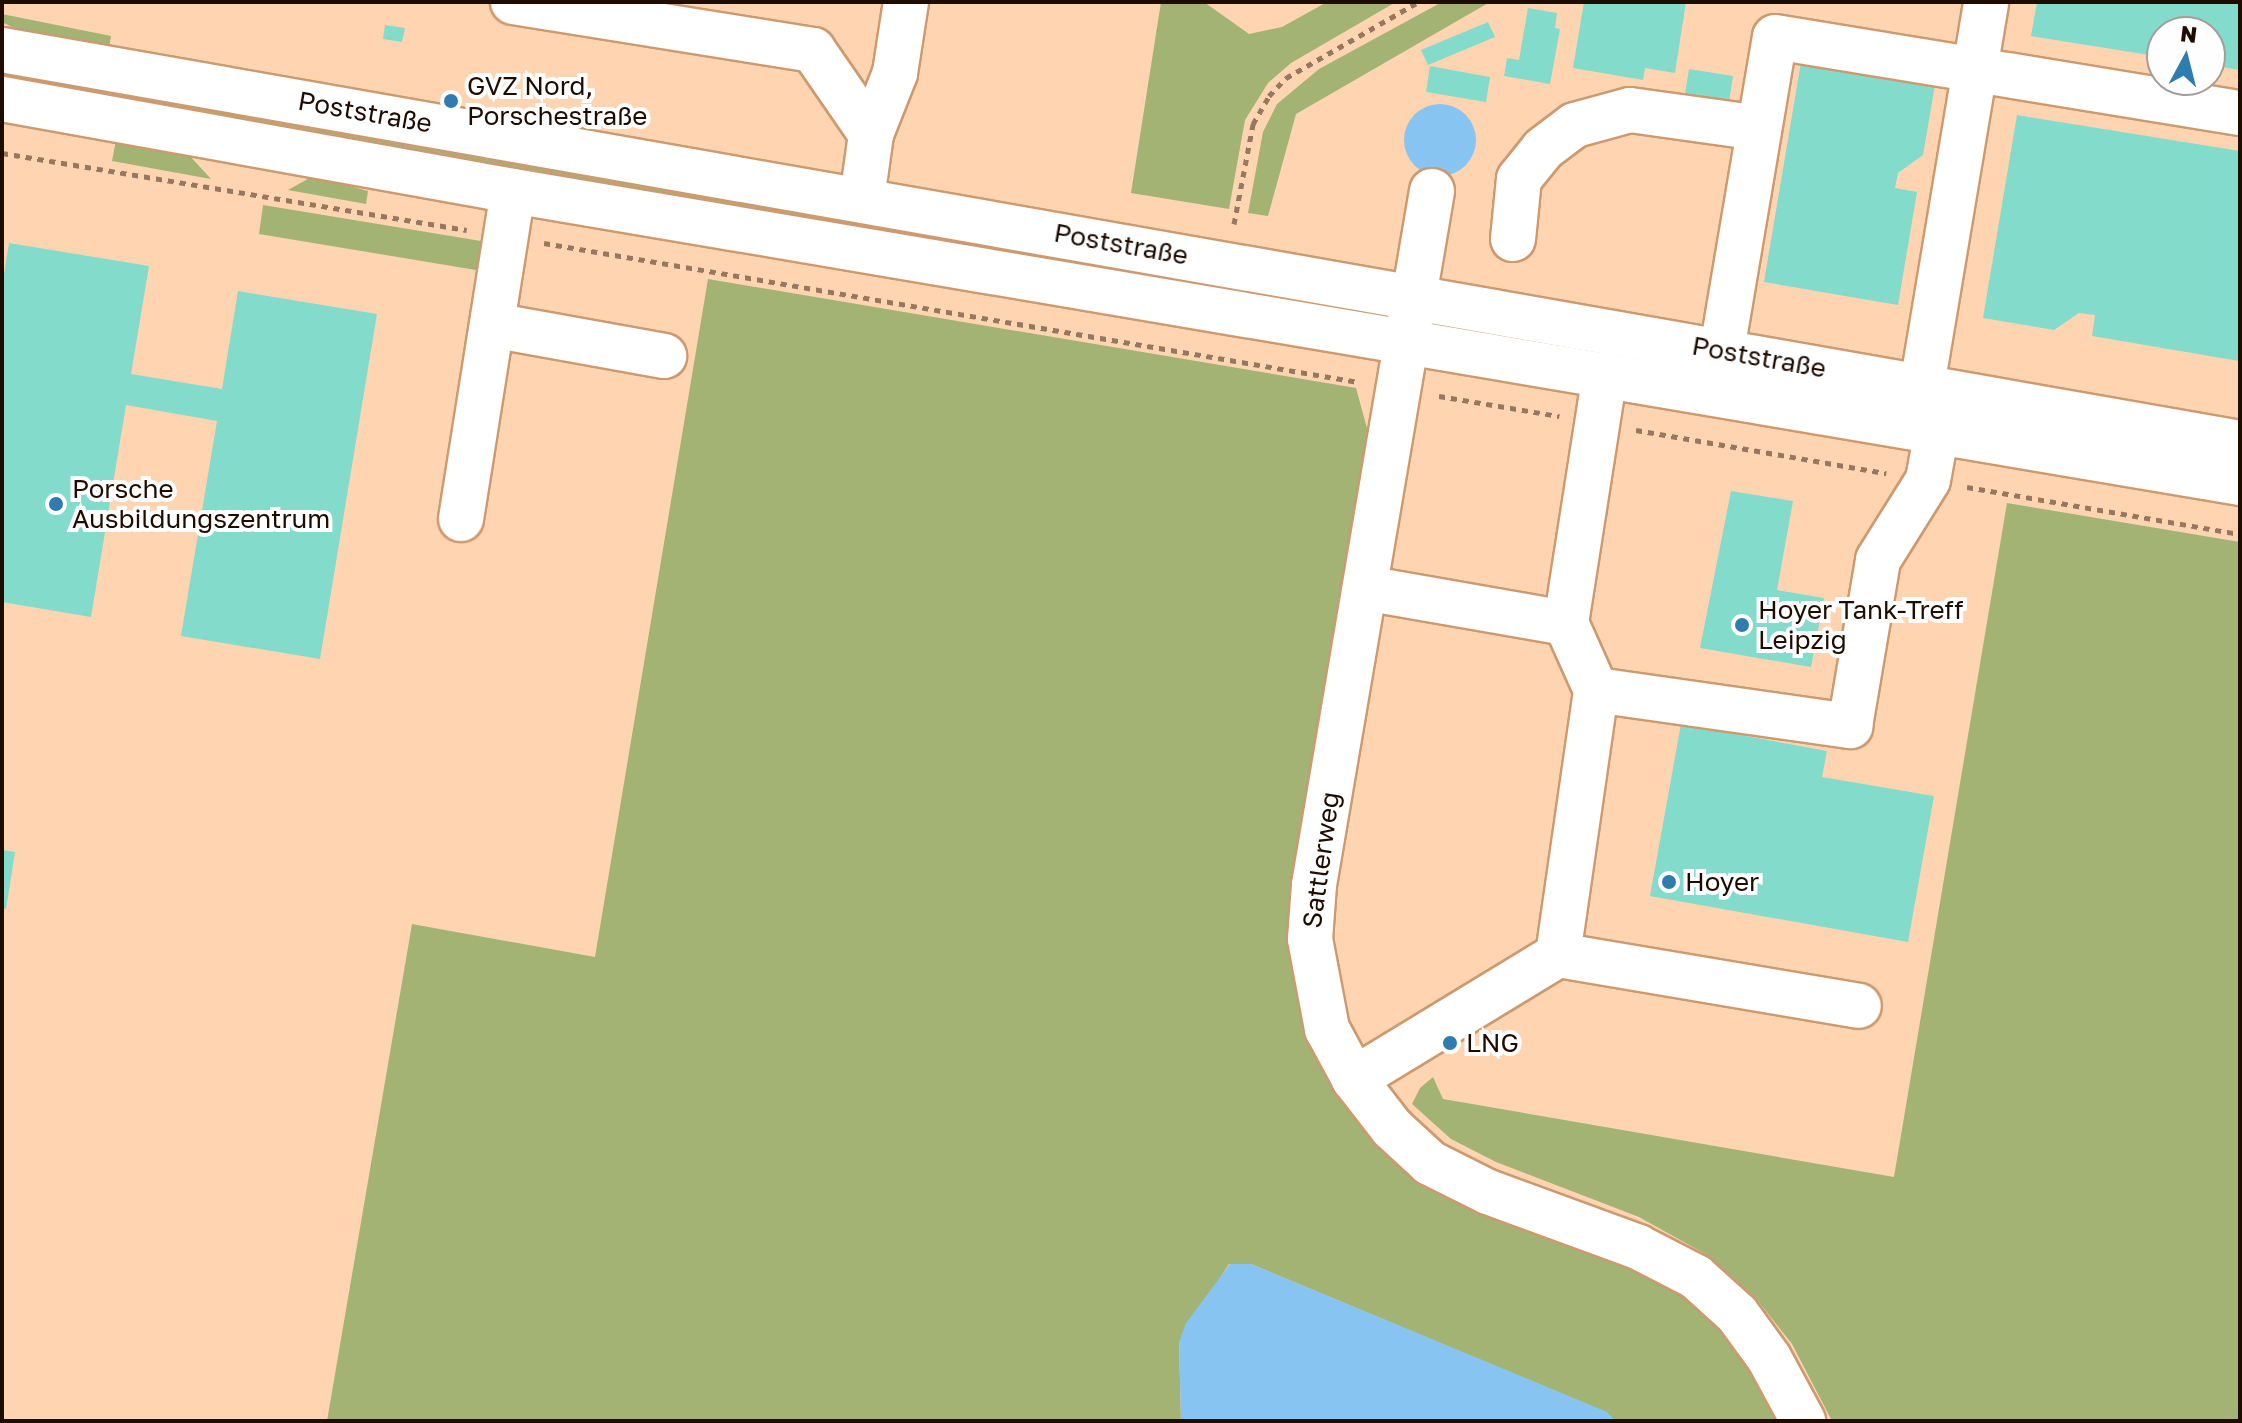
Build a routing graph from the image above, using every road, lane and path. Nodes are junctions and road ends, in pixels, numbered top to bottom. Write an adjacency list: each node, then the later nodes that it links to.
1 (513, 2): 10 (street)
2 (906, 2): 10 (street)
3 (1418, 2): 17 (path)
4 (1986, 2): 6 (street)
5 (2, 50): 14 (street, Poststraße)
6 (1975, 69): 8 (street); 9 (street); 24 (street)
7 (2, 99): 12 (street, Poststraße)
8 (2240, 113)
9 (1759, 128): 16 (street); 21 (street)
10 (871, 134): 14 (street)
11 (2, 153): 15 (path)
12 (513, 191): 15 (street); 20 (street, Poststraße)
13 (1432, 191): 18 (street, Sattlerweg)
14 (862, 199): 17 (street, Poststraße)
15 (506, 237): 19 (street); 25 (path)
16 (1513, 239)
17 (1228, 262): 18 (street, Poststraße)
18 (1412, 294): 20 (street, Sattlerweg); 21 (street, Poststraße)
19 (492, 325): 22 (street); 31 (street)
20 (1405, 341): 23 (street, Poststraße); 25 (street, Sattlerweg)
21 (1722, 350): 24 (street, Poststraße)
22 (664, 356)
23 (1605, 375): 26 (street); 27 (street, Poststraße)
24 (1922, 386): 28 (street, Poststraße)
25 (1398, 389): 26 (path); 33 (street, Sattlerweg)
26 (1601, 423): 29 (path); 34 (street)
27 (1937, 431): 29 (street); 30 (street, Poststraße)
28 (2240, 443)
29 (1928, 480): 32 (path); 35 (street)
30 (2240, 483)
31 (461, 519)
32 (2240, 534)
33 (1365, 588): 34 (street); 38 (street, Sattlerweg)
34 (1566, 623): 35 (street)
35 (1596, 690): 36 (street)
36 (1558, 955): 37 (street); 38 (street)
37 (1859, 1006)
38 (1354, 1079): 39 (street, Sattlerweg)
39 (1803, 1421)

